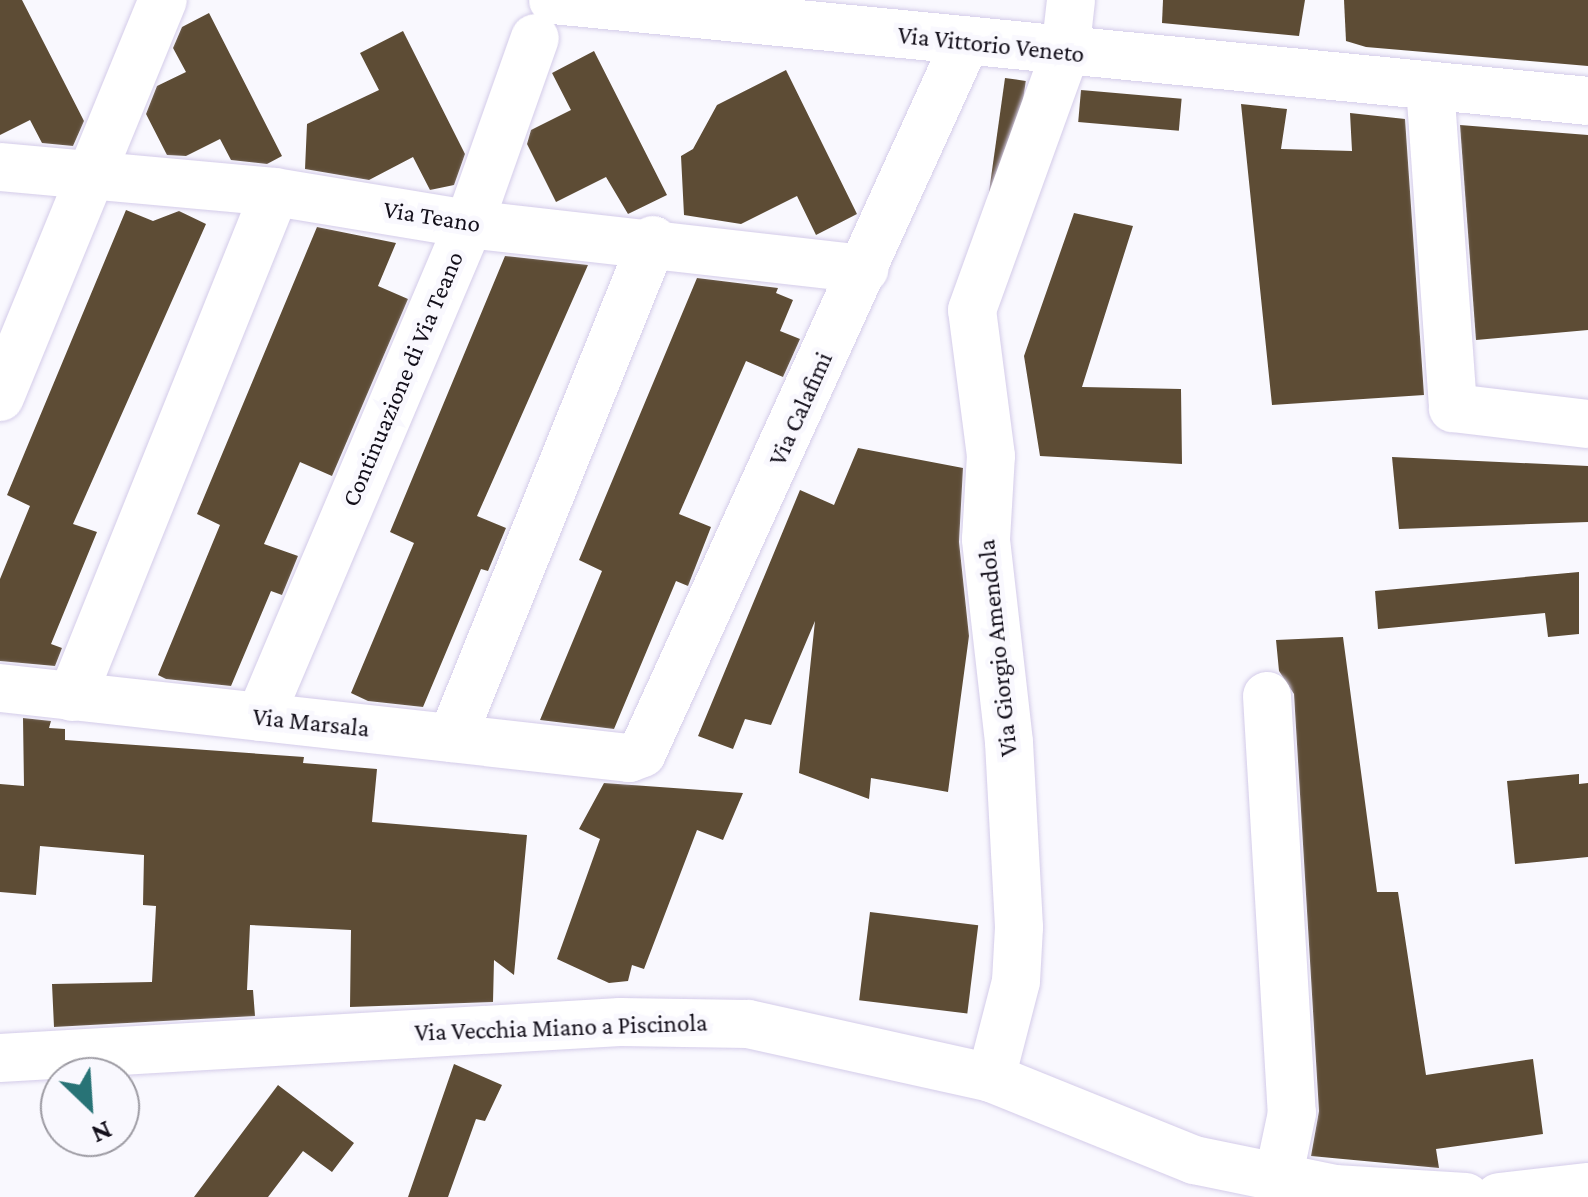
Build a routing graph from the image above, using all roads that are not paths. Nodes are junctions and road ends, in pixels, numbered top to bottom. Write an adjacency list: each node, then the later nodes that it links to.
1 (163, 0): 9 (street)
2 (1071, 0): 5 (street, Via Giorgio Amendola)
3 (544, 19): 4 (street, Via Vittorio Veneto); 11 (street, Continuazione di Via Teano)
4 (964, 43): 5 (street, Via Vittorio Veneto); 13 (street, Via Calafimi)
5 (1065, 53): 6 (street, Via Vittorio Veneto); 23 (street, Via Giorgio Amendola)
6 (1430, 86): 7 (street, Via Vittorio Veneto); 15 (street)
7 (1588, 101)
8 (0, 167): 9 (street, Via Teano)
9 (91, 175): 10 (street, Via Teano); 14 (street)
10 (275, 192): 11 (street, Via Teano); 18 (street)
11 (469, 224): 12 (street, Via Teano); 19 (street, Continuazione di Via Teano)
12 (653, 240): 13 (street, Via Teano); 20 (street)
13 (864, 269): 21 (street, Via Calafimi)
14 (0, 396)
15 (1588, 424)
16 (0, 688): 18 (street, Via Marsala)
17 (1268, 696): 24 (street)
18 (72, 697): 19 (street, Via Marsala)
19 (260, 717): 20 (street, Via Marsala)
20 (452, 738): 21 (street, Via Marsala)
21 (622, 757)
22 (0, 1058): 23 (street, Via Vecchia Miano a Piscinola)
23 (991, 1078): 24 (street, Via Vecchia Miano a Piscinola)
24 (1278, 1180): 26 (street, Via Vecchia Miano a Piscinola)
25 (1588, 1188): 27 (street)
26 (1466, 1197)
27 (1499, 1197)

